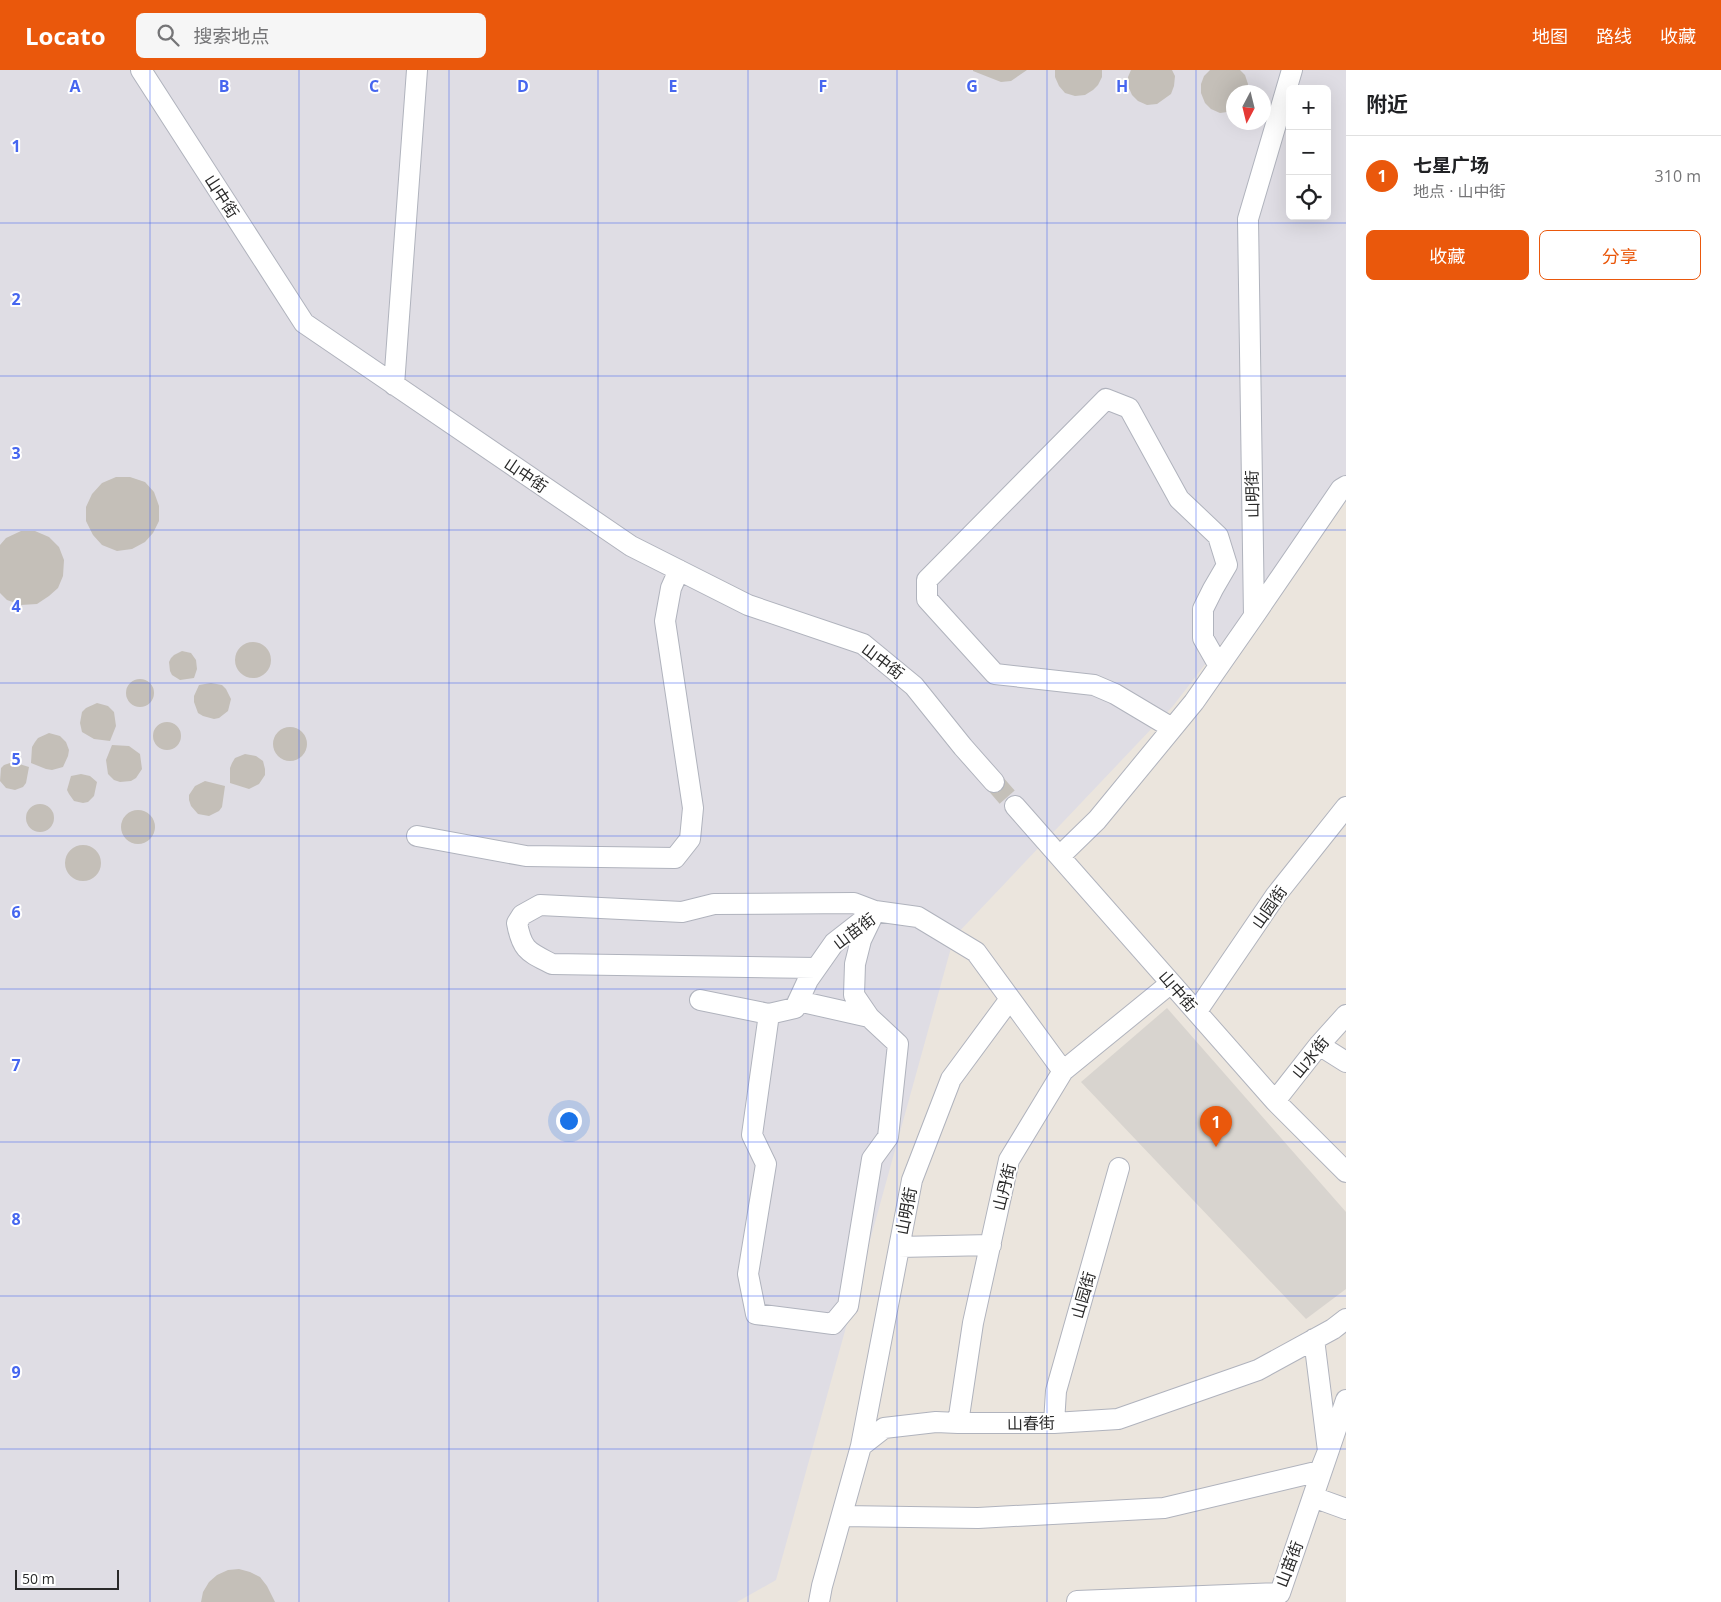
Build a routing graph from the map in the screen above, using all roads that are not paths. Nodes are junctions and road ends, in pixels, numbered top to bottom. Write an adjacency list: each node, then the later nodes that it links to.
1 (141, 70): 4 (street, 山中街)
2 (417, 70): 4 (street)
3 (1292, 70): 7 (street, 山明街)
4 (394, 385): 6 (street, 山中街)
5 (1346, 486): 7 (street)
6 (678, 570): 10 (street, 山中街); 13 (street)
7 (1254, 616): 8 (street)
8 (1219, 666): 9 (street); 9 (street)
9 (1172, 728): 14 (street)
10 (994, 782)
11 (1015, 806): 14 (street, 山中街)
12 (1346, 807): 21 (street, 山园街)
13 (417, 836)
14 (1060, 856): 17 (street, 山中街)
15 (875, 911): 16 (street, 山苗街); 16 (street); 18 (street, 山苗街); 24 (street)
16 (816, 968): 20 (street, 山苗街)
17 (1171, 983): 21 (street, 山中街); 27 (street, 山丹街)
18 (1010, 999): 27 (street, 山苗街); 32 (street, 山明街)
19 (700, 1000): 22 (street)
20 (798, 1001): 22 (street); 24 (street)
21 (1197, 1012): 28 (street, 山中街)
22 (769, 1014): 24 (street)
23 (1346, 1015): 25 (street, 山水街)
24 (869, 1017)
25 (1319, 1045): 26 (street); 28 (street, 山水街)
26 (1346, 1062)
27 (1063, 1071): 31 (street, 山丹街)
28 (1275, 1101): 30 (street, 山中街)
29 (1119, 1168): 36 (street, 山园街)
30 (1346, 1172)
31 (990, 1244): 32 (street); 37 (street, 山丹街)
32 (899, 1247): 38 (street, 山明街)
33 (1346, 1319): 34 (street, 山春街)
34 (1314, 1339): 36 (street, 山春街); 39 (street)
35 (1344, 1412): 39 (street, 山苗街)
36 (1054, 1423): 37 (street, 山春街)
37 (958, 1424): 38 (street, 山春街)
38 (861, 1446): 42 (street)
39 (1328, 1452): 40 (street, 山苗街); 42 (street)
40 (1313, 1498): 41 (street); 43 (street, 山苗街)
41 (1346, 1509)
42 (842, 1516): 44 (street)
43 (1224, 1598): 45 (street, 山苗街)
44 (819, 1602)
45 (1077, 1602)

